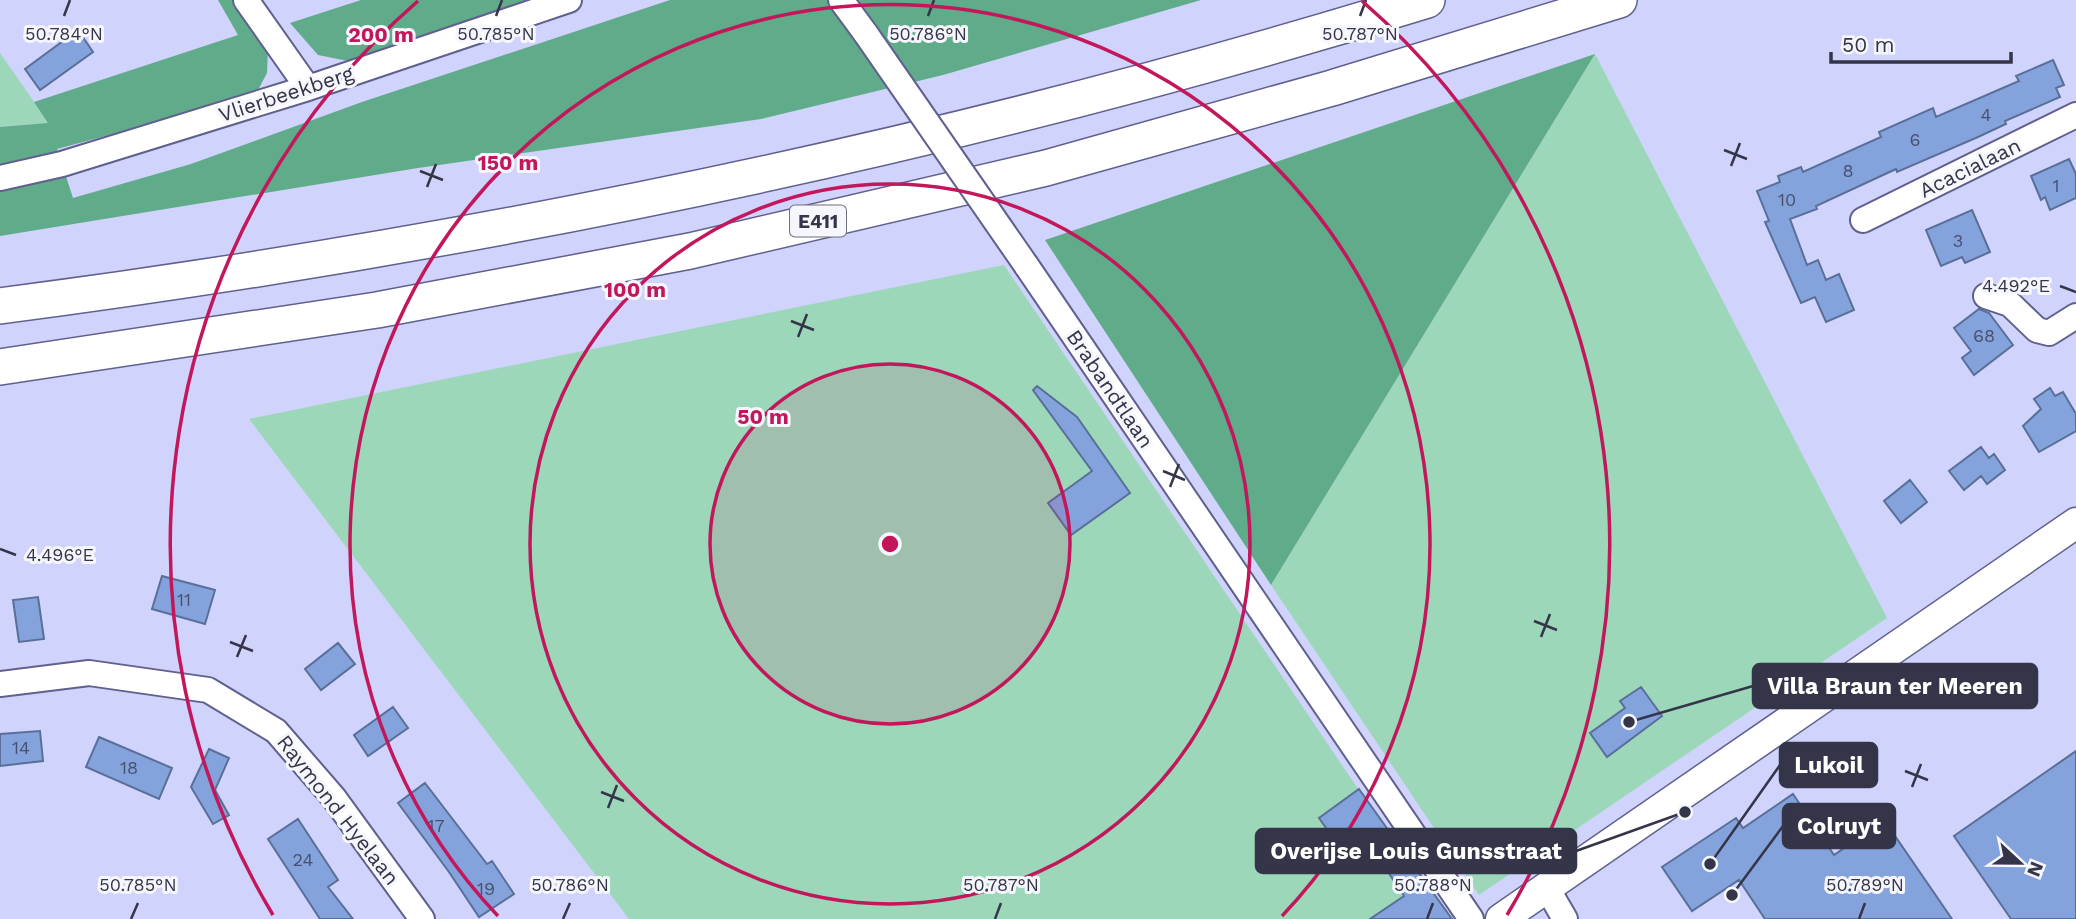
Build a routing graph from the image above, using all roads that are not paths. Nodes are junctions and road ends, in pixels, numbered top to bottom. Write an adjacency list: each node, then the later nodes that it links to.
1 (246, 0): 6 (street)
2 (569, 0): 6 (street, Vlierbeekberg)
3 (841, 0): 18 (street, Brabandtlaan, bridge)
4 (1427, 0): 11 (highway)
5 (1619, 0): 13 (highway, E411)
6 (308, 88): 8 (street, Vlierbeekberg)
7 (2076, 115): 9 (street, Acacialaan)
8 (0, 178)
9 (1863, 220)
10 (1986, 296): 12 (street)
11 (0, 306)
12 (2076, 316)
13 (0, 367)
14 (2076, 523): 16 (main road)
15 (0, 684): 17 (street, Raymond Hyelaan)
16 (1547, 888): 19 (main road); 20 (street)
17 (422, 919)
18 (1471, 919)
19 (1501, 919)
20 (1565, 919)

